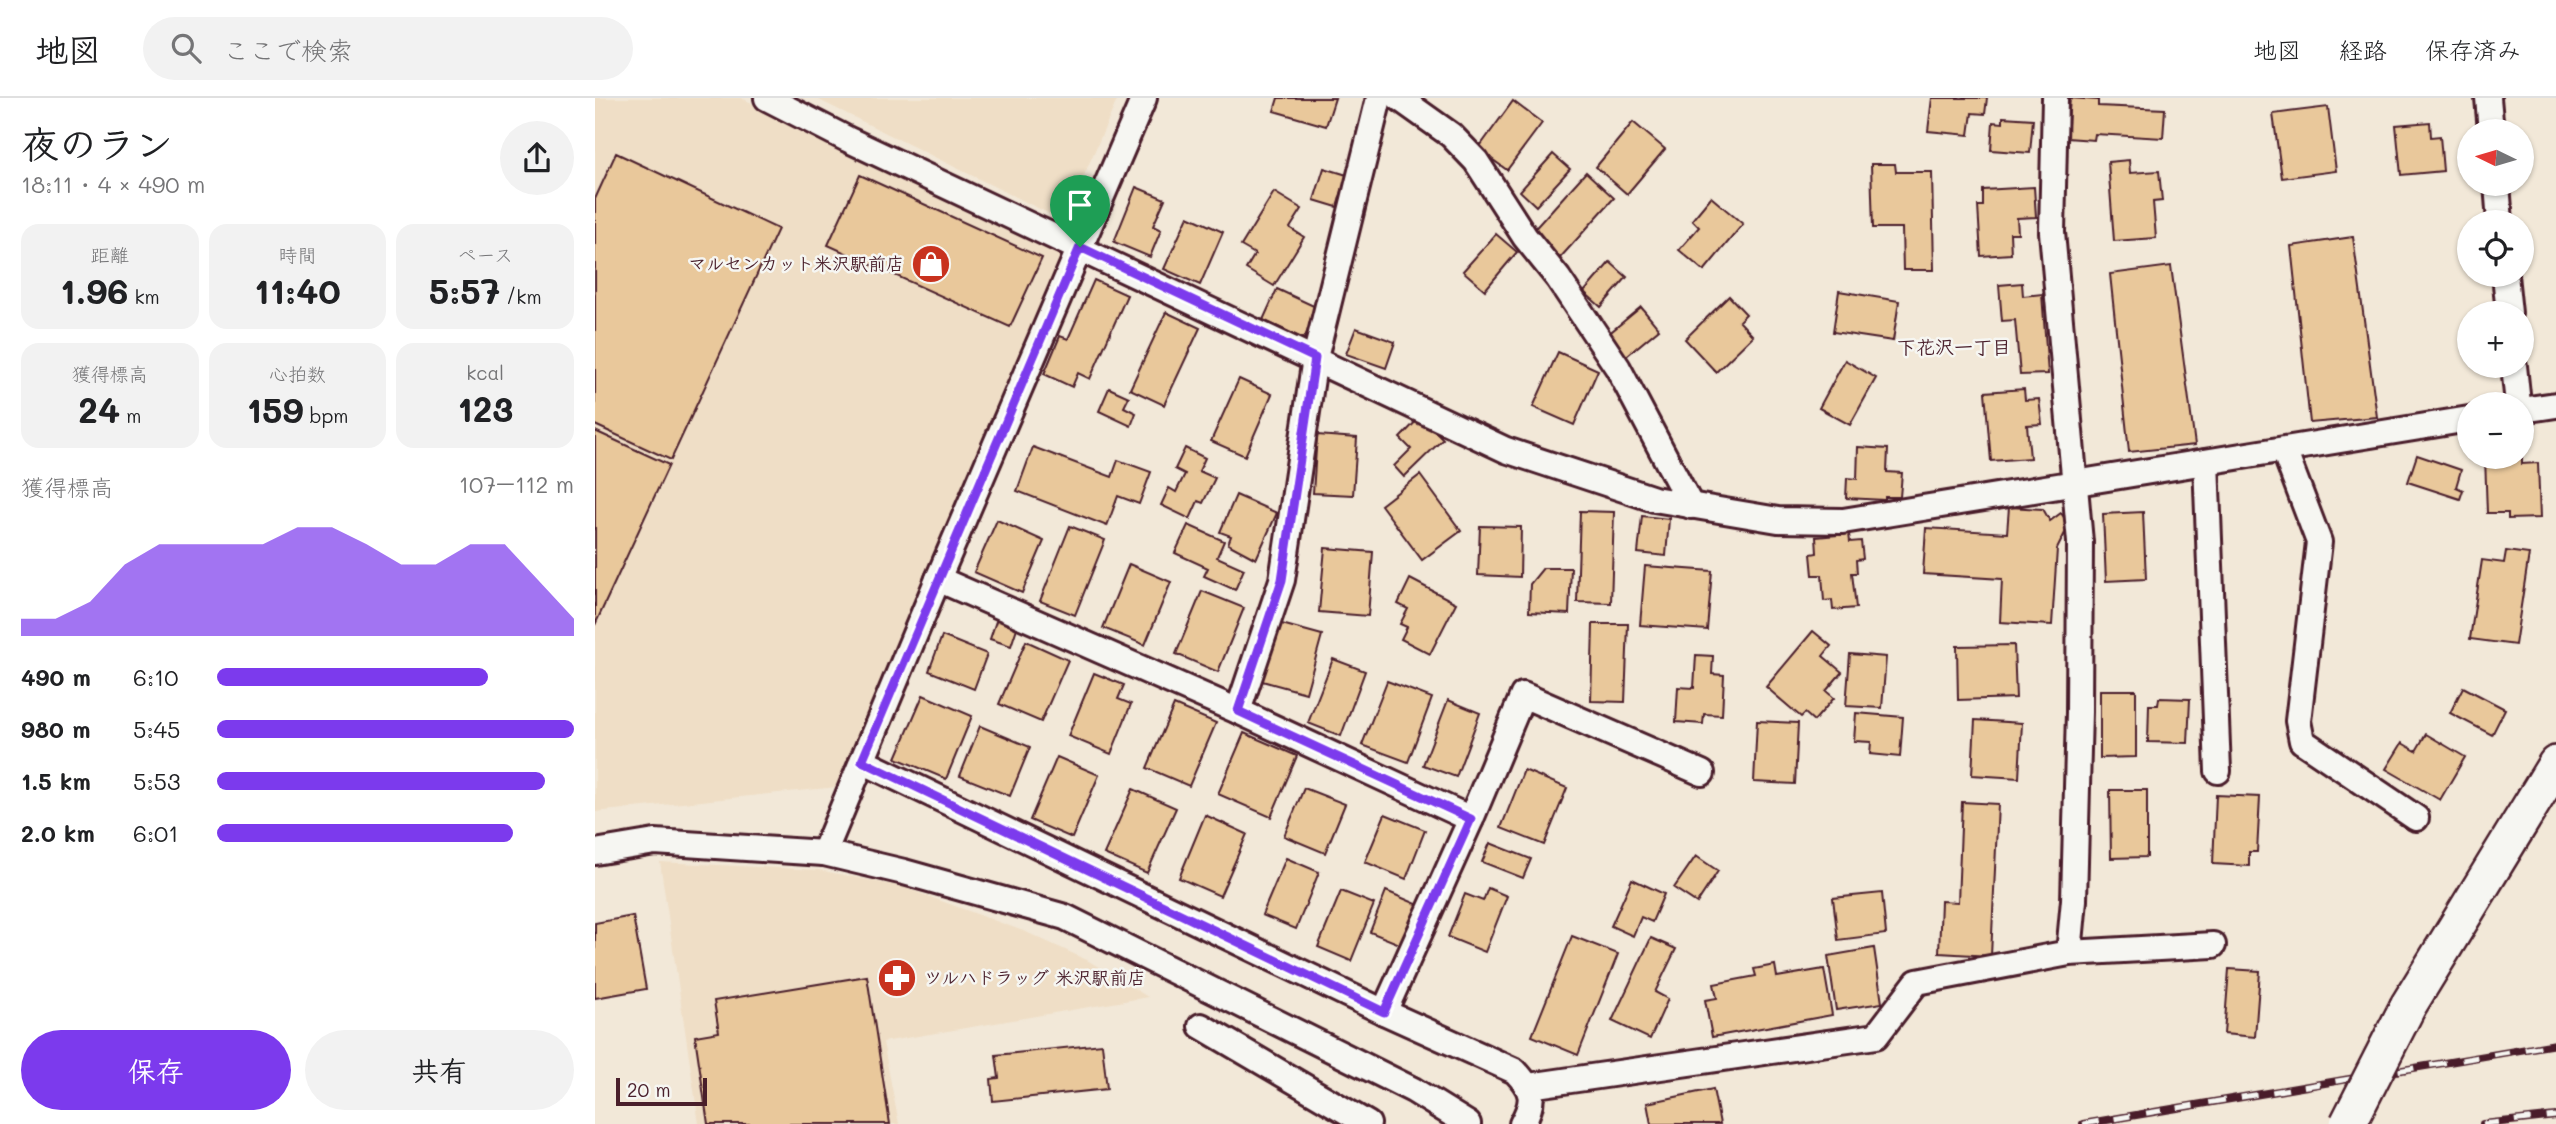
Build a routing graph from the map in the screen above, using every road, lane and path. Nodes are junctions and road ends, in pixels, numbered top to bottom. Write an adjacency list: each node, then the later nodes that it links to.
1 (767, 98): 8 (street)
2 (1144, 98): 8 (street)
3 (1379, 98): 9 (street)
4 (1399, 98): 16 (street)
5 (2055, 98): 15 (street)
6 (2488, 98): 7 (street)
7 (2490, 119)
8 (1080, 247): 9 (street); 17 (street)
9 (1315, 358): 16 (street); 18 (street)
10 (2556, 405): 11 (street)
11 (2534, 408)
12 (2457, 421): 13 (street)
13 (2284, 450): 14 (street); 23 (street)
14 (2206, 462): 15 (street); 21 (street)
15 (2074, 483): 16 (street); 28 (street)
16 (1691, 506)
17 (938, 579): 18 (street); 19 (street)
18 (1238, 711): 24 (street)
19 (862, 761): 26 (street); 29 (street)
20 (2556, 764): 35 (street, bridge)
21 (2218, 771)
22 (1702, 773): 24 (street)
23 (2416, 818)
24 (1471, 819): 29 (street)
25 (595, 852): 26 (street)
26 (824, 853): 33 (street)
27 (2213, 945): 28 (street)
28 (2069, 953): 31 (street)
29 (1384, 1012): 31 (street)
30 (1201, 1026): 32 (street)
31 (1529, 1086): 34 (street)
32 (1368, 1124)
33 (1468, 1124)
34 (1522, 1124)
35 (2348, 1124)

